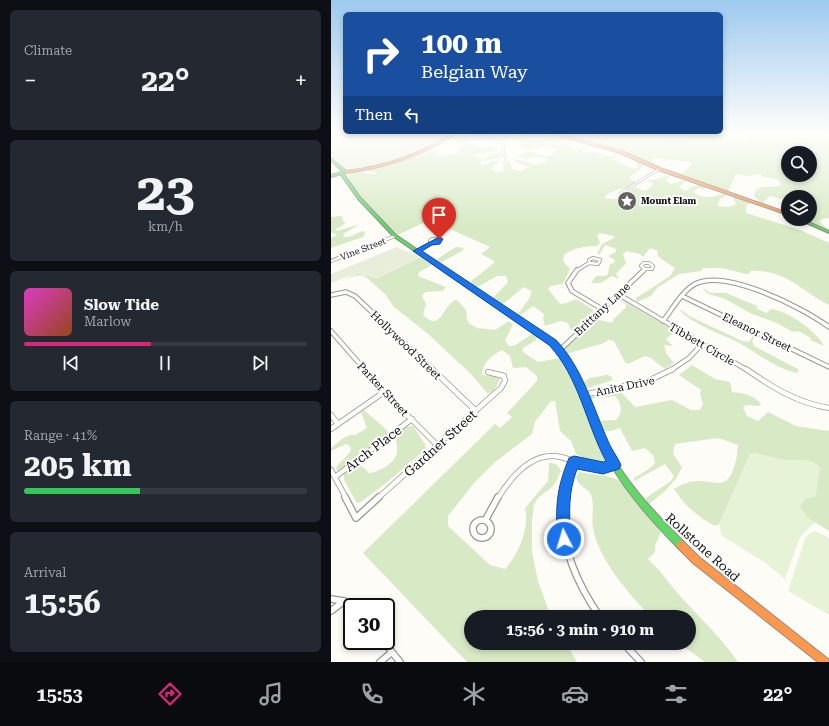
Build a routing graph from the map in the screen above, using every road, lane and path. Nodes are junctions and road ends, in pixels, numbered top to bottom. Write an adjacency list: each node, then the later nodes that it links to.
1 (335, 163): 5 (main road, Rollstone Road)
2 (393, 163): 5 (main road)
3 (645, 163): 4 (main road)
4 (659, 169): 7 (street); 8 (main road)
5 (344, 173): 6 (main road); 11 (main road, Rollstone Road)
6 (332, 175)
7 (621, 193)
8 (781, 212)
9 (815, 226): 10 (main road)
10 (829, 232)
11 (395, 236): 13 (main road, Rollstone Road); 14 (street, Vine Street)
12 (431, 243): 13 (street)
13 (417, 251): 25 (main road, Rollstone Road)
14 (331, 261)
15 (589, 263): 20 (street)
16 (645, 269): 17 (street, Brittany Lane)
17 (617, 294): 20 (street, Brittany Lane); 21 (street)
18 (331, 295): 31 (street, Hollywood Street)
19 (684, 297): 21 (street, Tibbett Circle); 22 (street, Tibbett Circle); 26 (street, Eleanor Street)
20 (602, 309): 25 (street, Brittany Lane)
21 (663, 321): 24 (street, Tibbett Circle)
22 (829, 326)
23 (331, 331): 28 (street, Parker Street)
24 (702, 344): 29 (street, Anita Drive); 30 (street, Tibbett Circle)
25 (560, 350): 29 (main road, Rollstone Road)
26 (829, 367)
27 (488, 372): 31 (street, Gardner Street)
28 (384, 392): 33 (street, Parker Street); 34 (street)
29 (583, 394): 38 (main road, Rollstone Road)
30 (829, 408)
31 (476, 411): 36 (street, Gardner Street)
32 (331, 415): 34 (street)
33 (412, 419): 36 (street, Parker Street); 40 (street, Arch Place)
34 (338, 424): 35 (street)
35 (331, 428)
36 (437, 445): 40 (street, Gardner Street)
37 (574, 462): 38 (street); 41 (street); 45 (street)
38 (615, 465): 52 (main road, Rollstone Road)
39 (331, 470): 40 (street)
40 (335, 478)
41 (486, 519)
42 (331, 599): 43 (street)
43 (343, 601)
44 (343, 602): 46 (street)
45 (596, 610)
46 (331, 611)
47 (630, 650): 51 (street)
48 (392, 652): 49 (street); 50 (street)
49 (380, 662)
50 (400, 662)
51 (641, 662)
52 (825, 662)

